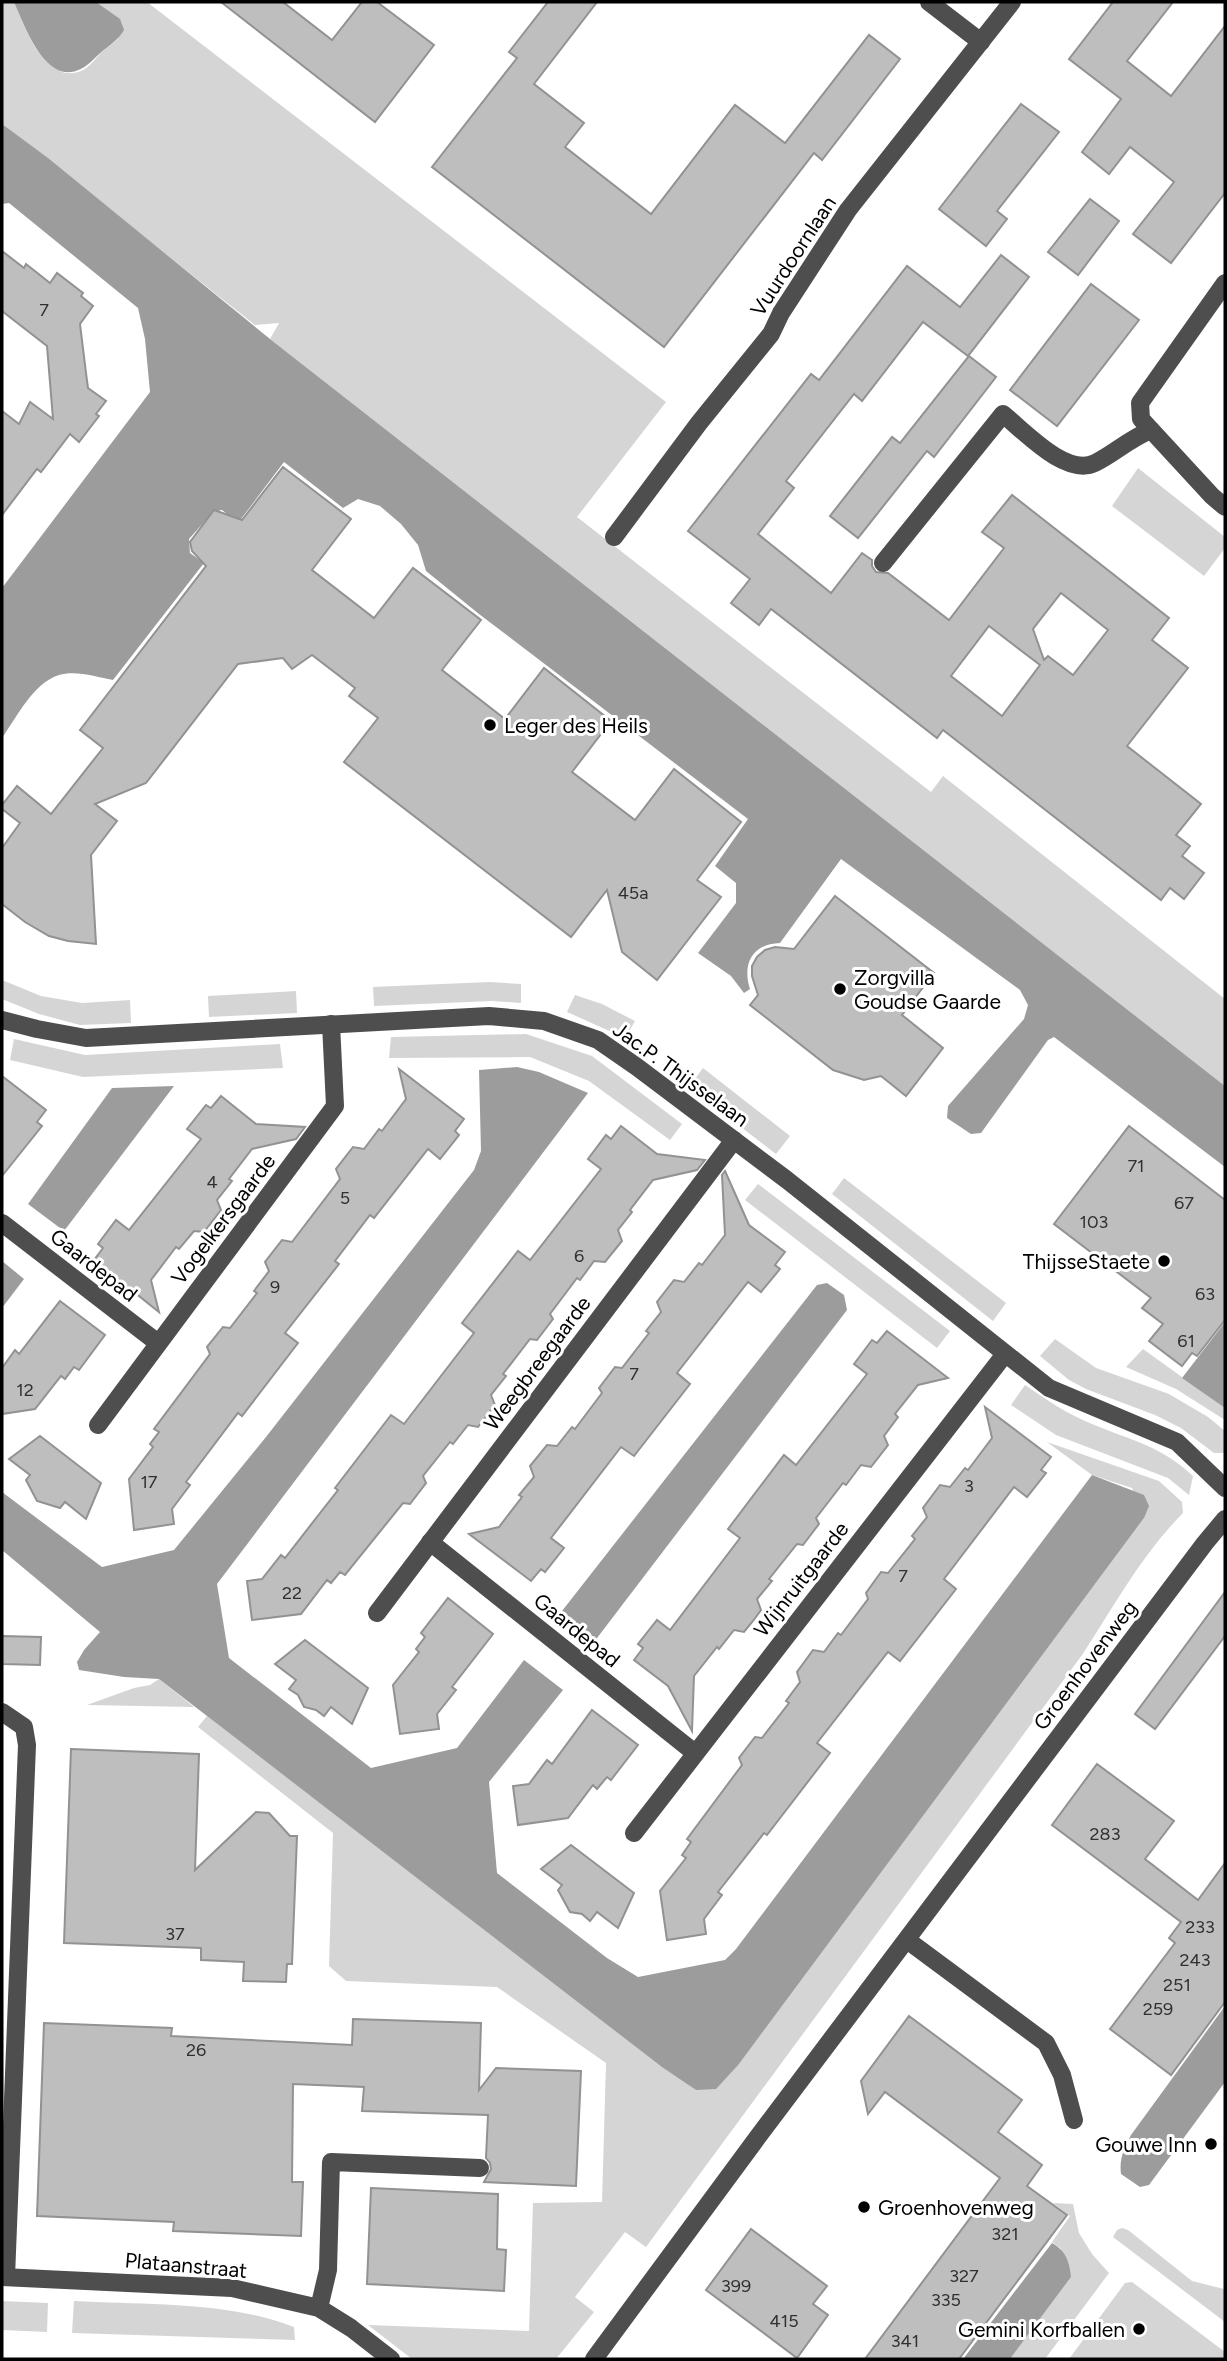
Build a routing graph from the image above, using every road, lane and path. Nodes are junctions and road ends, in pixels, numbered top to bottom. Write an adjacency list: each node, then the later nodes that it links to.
1 (929, 2): 3 (street)
2 (1013, 2): 3 (street, Vuurdoornlaan)
3 (981, 42): 7 (street, Vuurdoornlaan)
4 (1225, 283): 5 (street)
5 (1151, 430): 6 (street); 8 (street)
6 (1225, 507)
7 (614, 537)
8 (883, 563)
9 (2, 1020): 10 (street, Jac.P. Thijsselaan)
10 (331, 1024): 11 (street, Jac.P. Thijsselaan); 13 (street, Vogelkersgaarde)
11 (734, 1140): 14 (street, Jac.P. Thijsselaan); 18 (street, Weegbreegaarde)
12 (2, 1223): 13 (street, Gaardepad)
13 (158, 1343): 15 (street, Vogelkersgaarde)
14 (1005, 1354): 16 (street, Jac.P. Thijsselaan); 21 (street, Wijnruitgaarde)
15 (98, 1425)
16 (1225, 1488)
17 (1225, 1519): 23 (street, Groenhovenweg)
18 (430, 1542): 19 (street, Weegbreegaarde); 21 (street, Gaardepad)
19 (377, 1613)
20 (2, 1712): 26 (street)
21 (695, 1753): 22 (street, Wijnruitgaarde)
22 (634, 1833)
23 (907, 1940): 24 (street); 29 (street, Groenhovenweg)
24 (1074, 2120)
25 (480, 2168): 27 (street)
26 (4, 2277): 27 (street, Plataanstraat)
27 (319, 2308): 28 (street, Plataanstraat)
28 (391, 2359)
29 (594, 2359)

